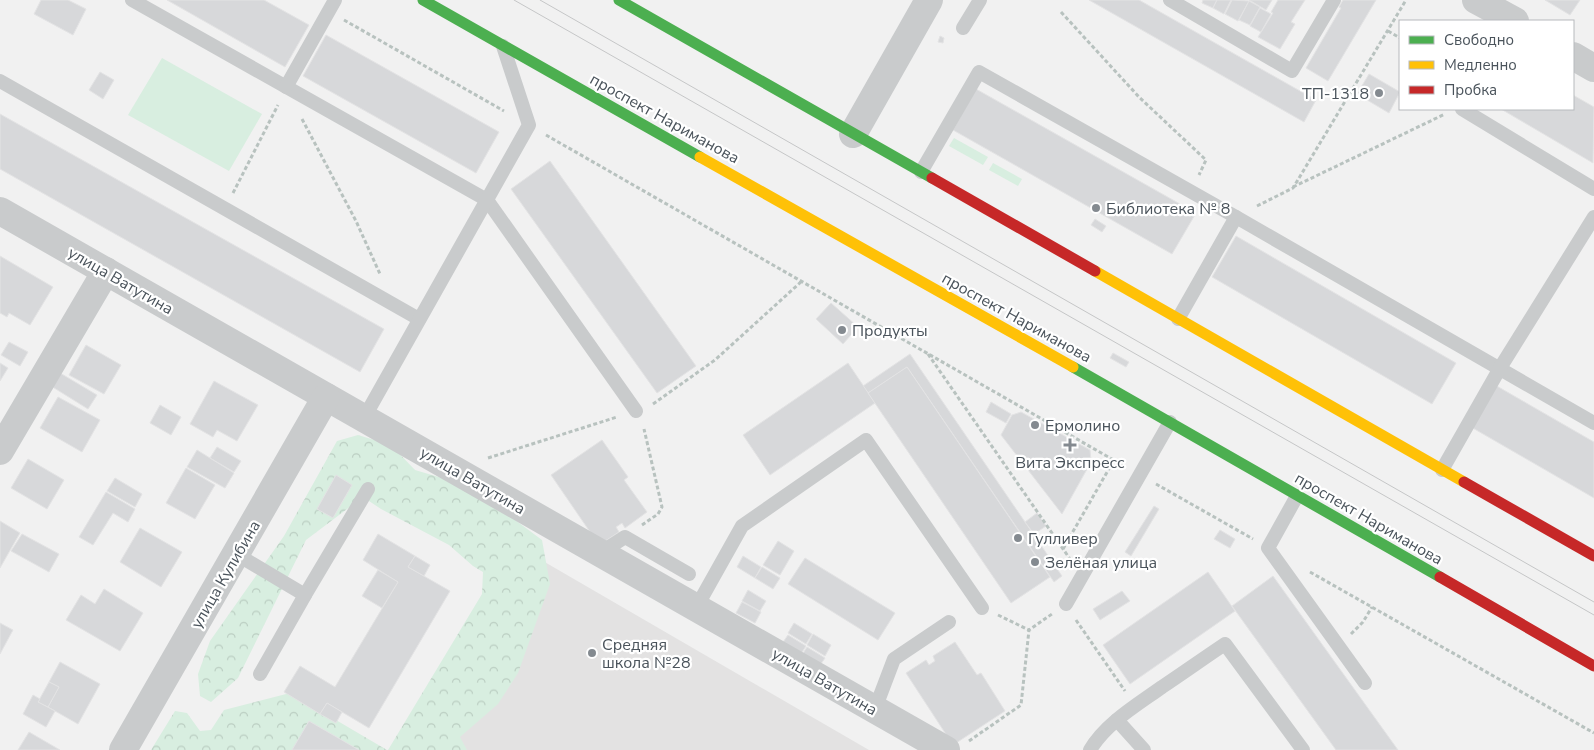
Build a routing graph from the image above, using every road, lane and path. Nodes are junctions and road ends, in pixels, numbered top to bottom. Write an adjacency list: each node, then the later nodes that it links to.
1 (132, 0): 20 (lane)
2 (423, 0): 16 (main road, проспект Нариманова)
3 (619, 0): 24 (main road)
4 (929, 0): 24 (street)
5 (980, 0): 13 (lane)
6 (1170, 0): 7 (lane)
7 (1334, 0)
8 (1406, 0): 14 (path)
9 (1476, 0): 12 (street)
10 (332, 6): 20 (lane); 23 (path)
11 (1061, 12): 28 (path)
12 (1504, 18)
13 (963, 28)
14 (1388, 31): 15 (path); 26 (path)
15 (1399, 37)
16 (502, 45): 23 (lane); 44 (main road, проспект Нариманова)
17 (1574, 57): 18 (street)
18 (1594, 68)
19 (0, 81): 30 (lane)
20 (286, 87): 29 (lane); 30 (path); 36 (path)
21 (1464, 110): 27 (lane)
22 (1447, 113): 26 (path)
23 (529, 125): 29 (lane); 35 (path)
24 (853, 134): 25 (main road)
25 (921, 172): 28 (lane); 38 (main road)
26 (1293, 188): 32 (path)
27 (1594, 189)
28 (1190, 191): 32 (lane)
29 (487, 200): 37 (lane); 42 (lane)
30 (225, 209): 36 (lane)
31 (0, 211): 34 (street, улица Ватутина)
32 (1236, 217): 38 (lane); 40 (lane)
33 (1594, 217): 40 (lane)
34 (106, 271): 41 (street, улица Ватутина); 46 (street)
35 (802, 281): 39 (path); 42 (path)
36 (394, 305): 37 (lane)
37 (420, 319): 43 (lane)
38 (1178, 319): 49 (main road)
39 (928, 354): 47 (path); 54 (path)
40 (1500, 368): 45 (lane); 49 (lane)
41 (326, 397): 43 (street, улица Ватутина); 57 (street, улица Кулибина)
42 (637, 413): 48 (path); 53 (path)
43 (364, 418): 48 (street, улица Ватутина)
44 (1170, 422): 50 (lane); 52 (main road, проспект Нариманова)
45 (1594, 423)
46 (0, 451)
47 (1114, 460): 50 (path); 54 (path)
48 (454, 469): 56 (street, улица Ватутина)
49 (1442, 470): 58 (main road)
50 (1140, 475): 55 (path); 61 (lane)
51 (368, 489): 62 (lane)
52 (1297, 496): 55 (lane); 70 (main road, проспект Нариманова)
53 (625, 537): 56 (lane); 60 (lane)
54 (1063, 548): 61 (path)
55 (1268, 548): 69 (lane)
56 (600, 553): 65 (street, улица Ватутина)
57 (236, 554): 62 (lane); 78 (street, улица Кулибина)
58 (1594, 556)
59 (1302, 567): 64 (path)
60 (690, 574)
61 (1082, 576): 63 (lane)
62 (305, 595): 71 (lane)
63 (1066, 604): 68 (path); 73 (path)
64 (1372, 607): 69 (path); 76 (path)
65 (696, 608): 66 (lane); 74 (street, улица Ватутина)
66 (982, 608): 68 (path)
67 (949, 622): 74 (lane)
68 (1029, 630): 77 (path)
69 (1336, 643): 72 (lane)
70 (1594, 666)
71 (260, 674)
72 (1365, 683)
73 (1136, 706): 75 (lane); 81 (lane)
74 (875, 709): 77 (street, улица Ватутина)
75 (1117, 720): 79 (lane); 80 (lane)
76 (1594, 733)
77 (957, 746)
78 (123, 750)
79 (1090, 750)
80 (1144, 750)
81 (1304, 750)

